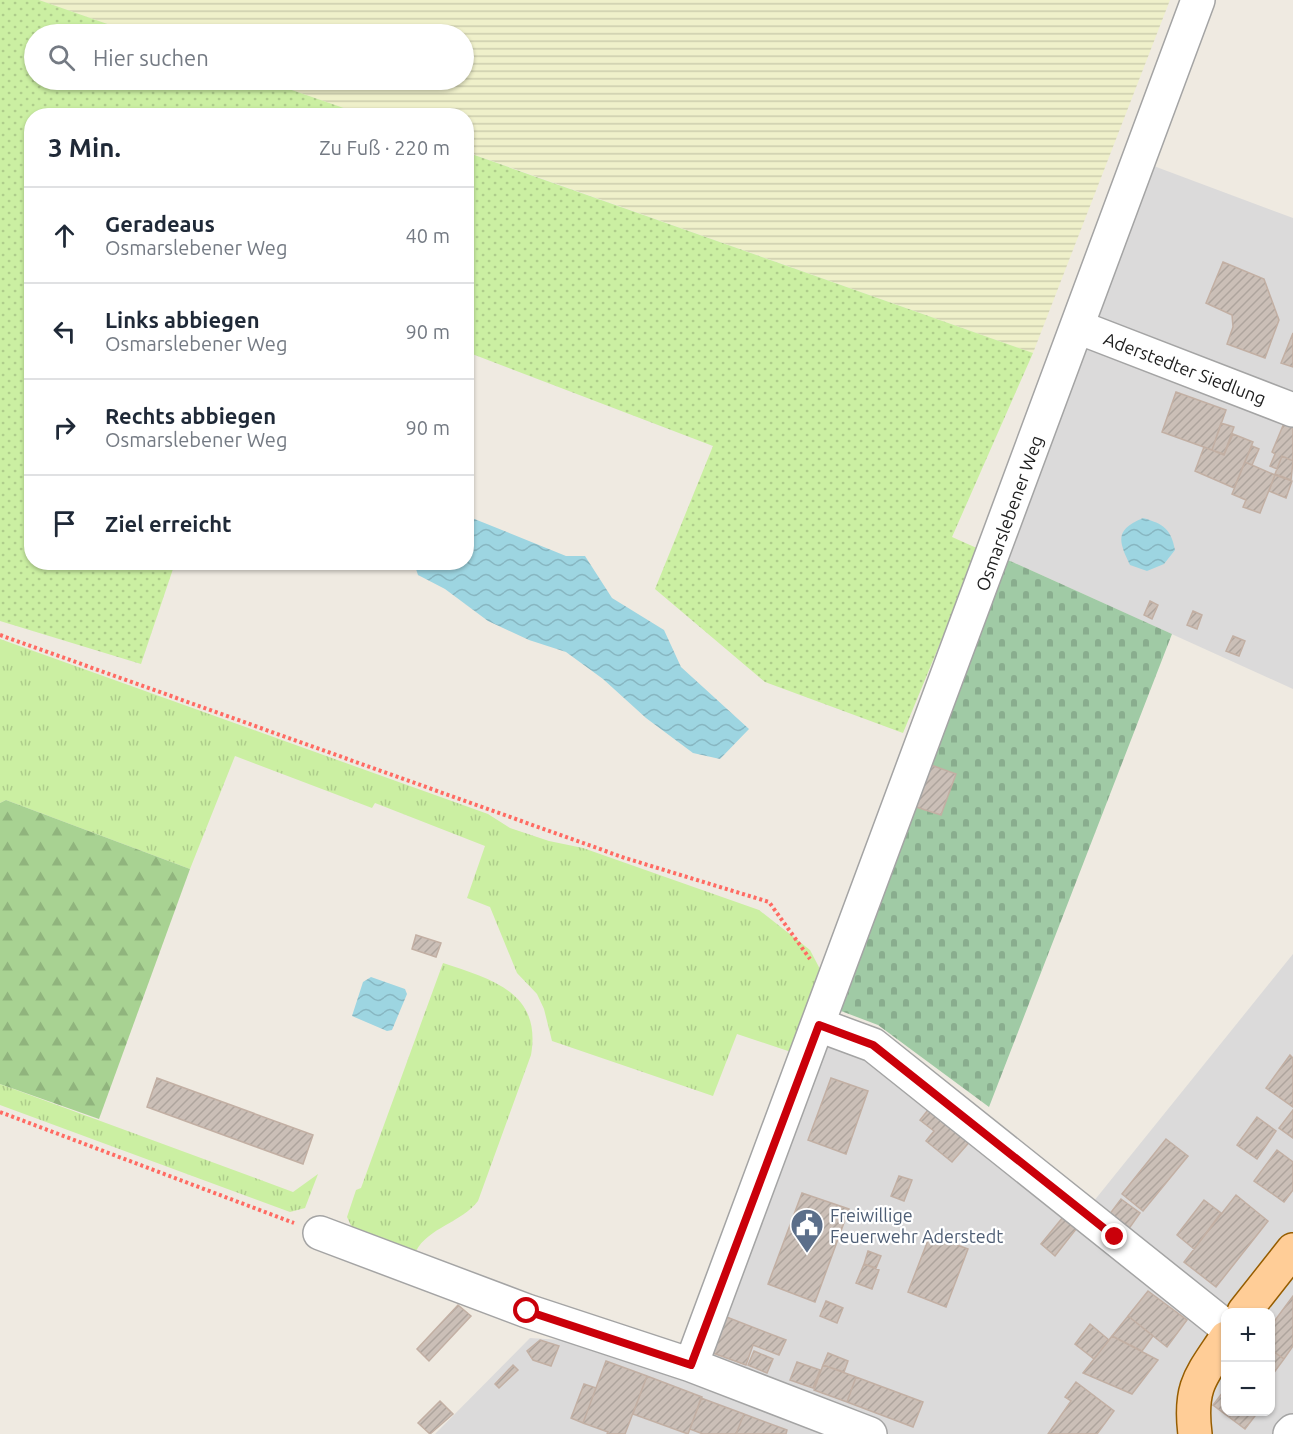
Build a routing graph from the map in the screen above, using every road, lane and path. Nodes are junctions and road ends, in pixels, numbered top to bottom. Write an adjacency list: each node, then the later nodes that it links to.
1 (1198, 0): 2 (street, Osmarslebener Weg)
2 (1078, 327): 3 (street, Aderstedter Siedlung); 5 (street, Osmarslebener Weg)
3 (1293, 410)
4 (0, 635): 5 (path)
5 (832, 989): 6 (street, Osmarslebener Weg)
6 (819, 1025): 11 (street); 13 (street, Osmarslebener Weg)
7 (0, 1112): 8 (path)
8 (320, 1233): 13 (street)
9 (1293, 1250): 10 (main road)
10 (1247, 1308)
11 (1221, 1323)
12 (1221, 1345): 15 (main road)
13 (691, 1365): 14 (street)
14 (870, 1434)
15 (1195, 1434)

